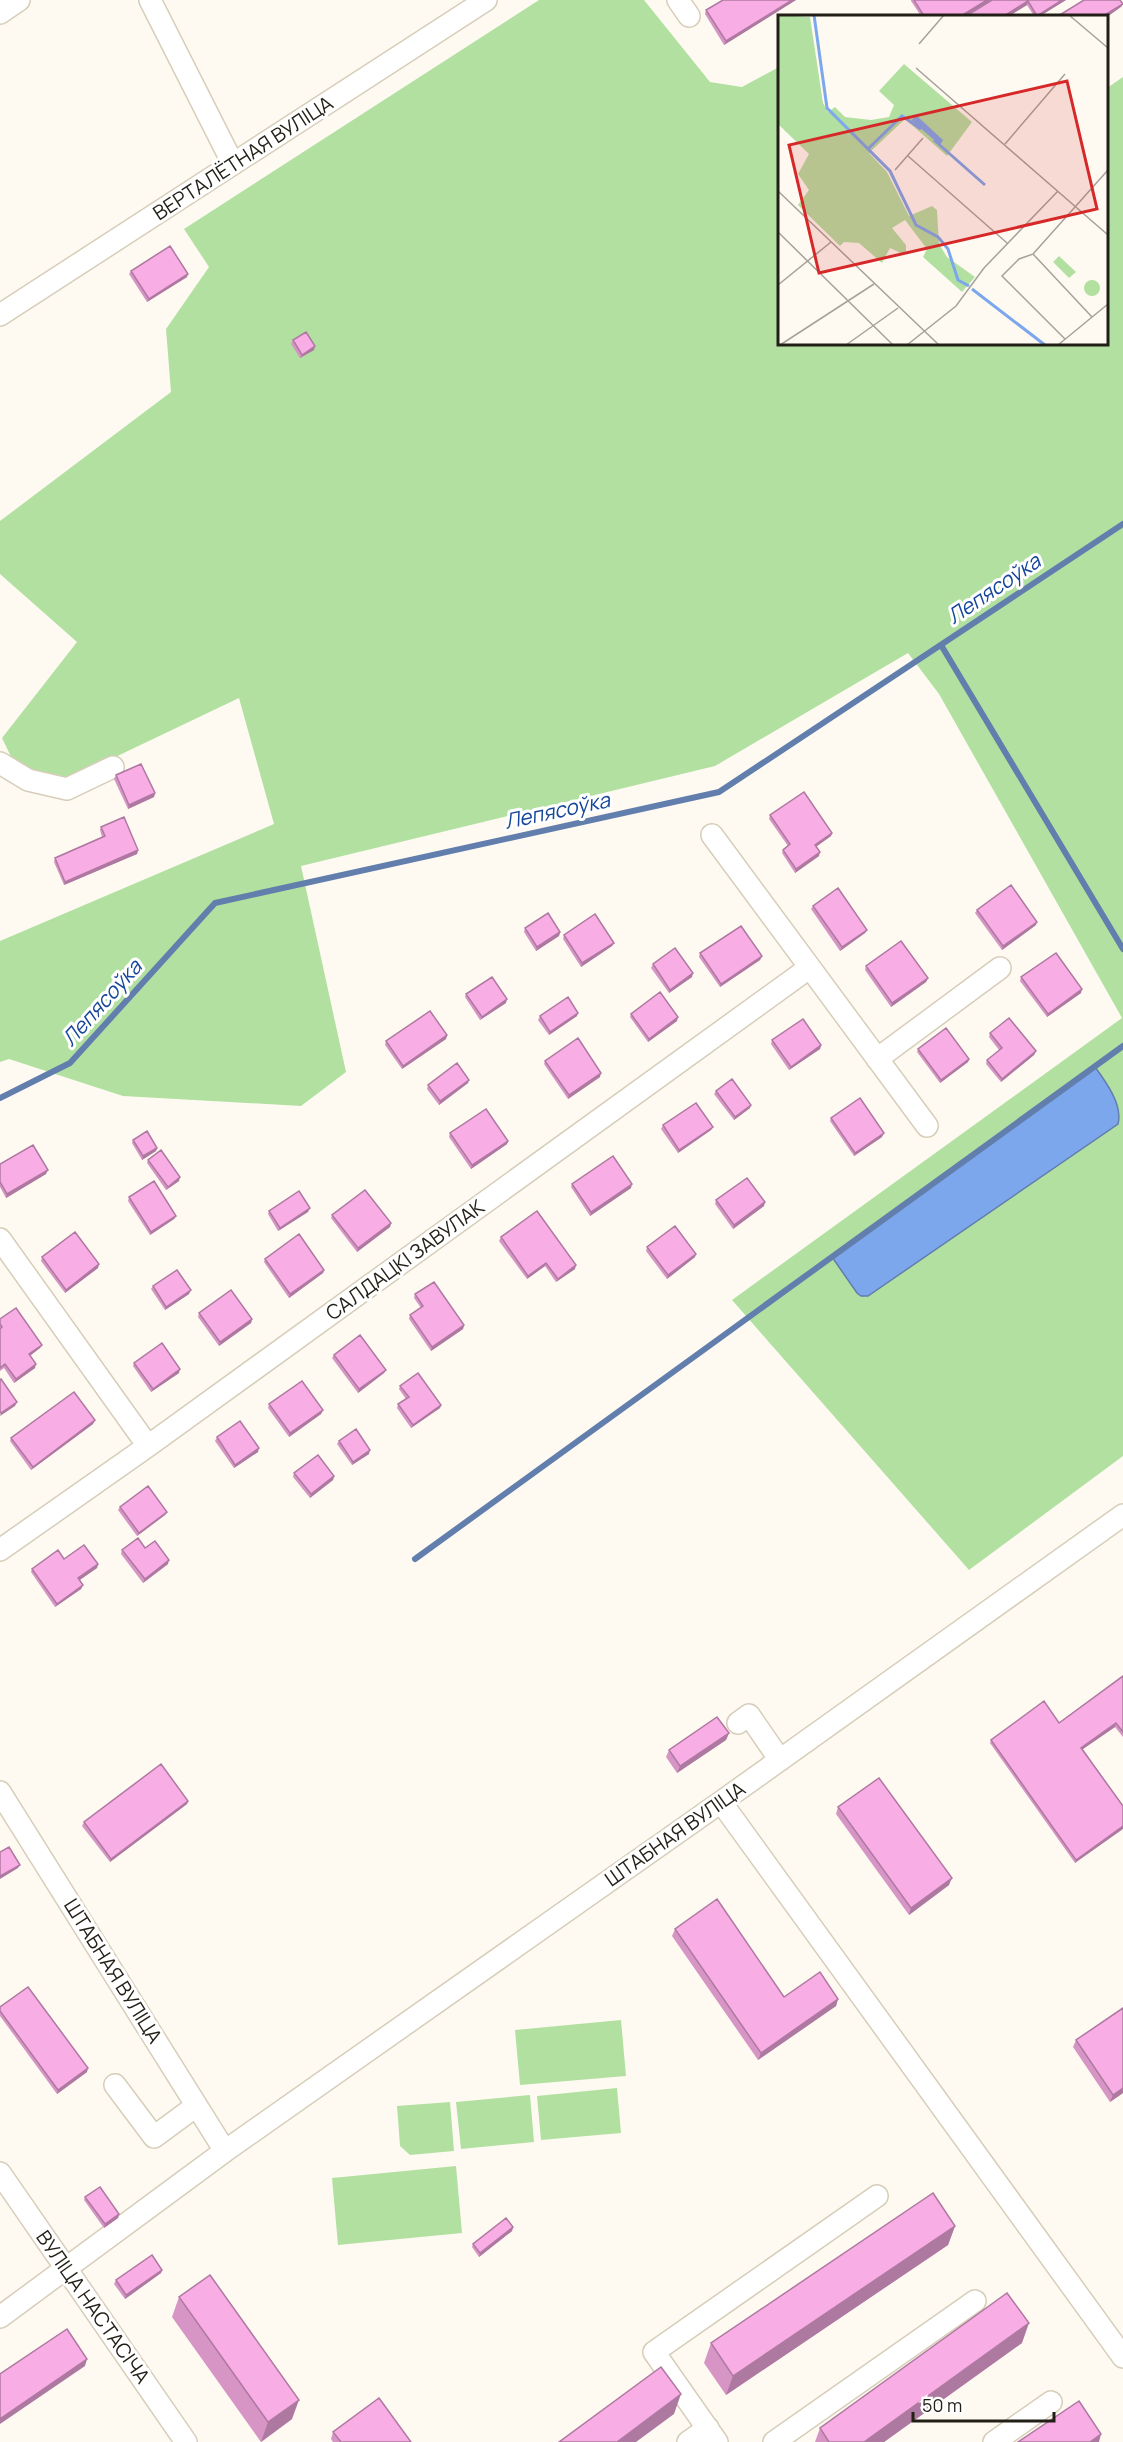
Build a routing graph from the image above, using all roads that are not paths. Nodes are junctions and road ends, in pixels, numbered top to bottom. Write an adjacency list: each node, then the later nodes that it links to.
1 (19, 0): 4 (street)
2 (150, 0): 5 (street)
3 (486, 0): 5 (street, ВЕРТАЛЁТНАЯ ВУЛІЦА)
4 (0, 13)
5 (234, 164): 6 (street, ВЕРТАЛЁТНАЯ ВУЛІЦА)
6 (0, 315)
7 (0, 763): 8 (street)
8 (114, 767)
9 (712, 835): 10 (street)
10 (809, 968): 12 (street); 15 (street, САЛДАЦКІ ЗАВУЛАК)
11 (1000, 968): 12 (street)
12 (877, 1059): 13 (street)
13 (927, 1126)
14 (0, 1239): 15 (street)
15 (148, 1446): 17 (street, САЛДАЦКІ ЗАВУЛАК)
16 (1123, 1515): 19 (street, ШТАБНАЯ ВУЛІЦА)
17 (0, 1550)
18 (738, 1723): 19 (street)
19 (780, 1760): 21 (street, ШТАБНАЯ ВУЛІЦА)
20 (0, 1792): 23 (street, ШТАБНАЯ ВУЛІЦА)
21 (721, 1802): 24 (street, ШТАБНАЯ ВУЛІЦА); 30 (street)
22 (115, 2085): 23 (street)
23 (196, 2106): 24 (street, ШТАБНАЯ ВУЛІЦА)
24 (225, 2151): 27 (street, ШТАБНАЯ ВУЛІЦА)
25 (0, 2173): 27 (street, ВУЛІЦА НАСТАСІЧА)
26 (877, 2196): 32 (street)
27 (68, 2268): 29 (street, ШТАБНАЯ ВУЛІЦА); 33 (street, ВУЛІЦА НАСТАСІЧА)
28 (975, 2301): 35 (street)
29 (0, 2317)
30 (1123, 2357)
31 (1051, 2402): 36 (street)
32 (712, 2435): 34 (street)
33 (186, 2442)
34 (688, 2442)
35 (774, 2442)
36 (994, 2442)

